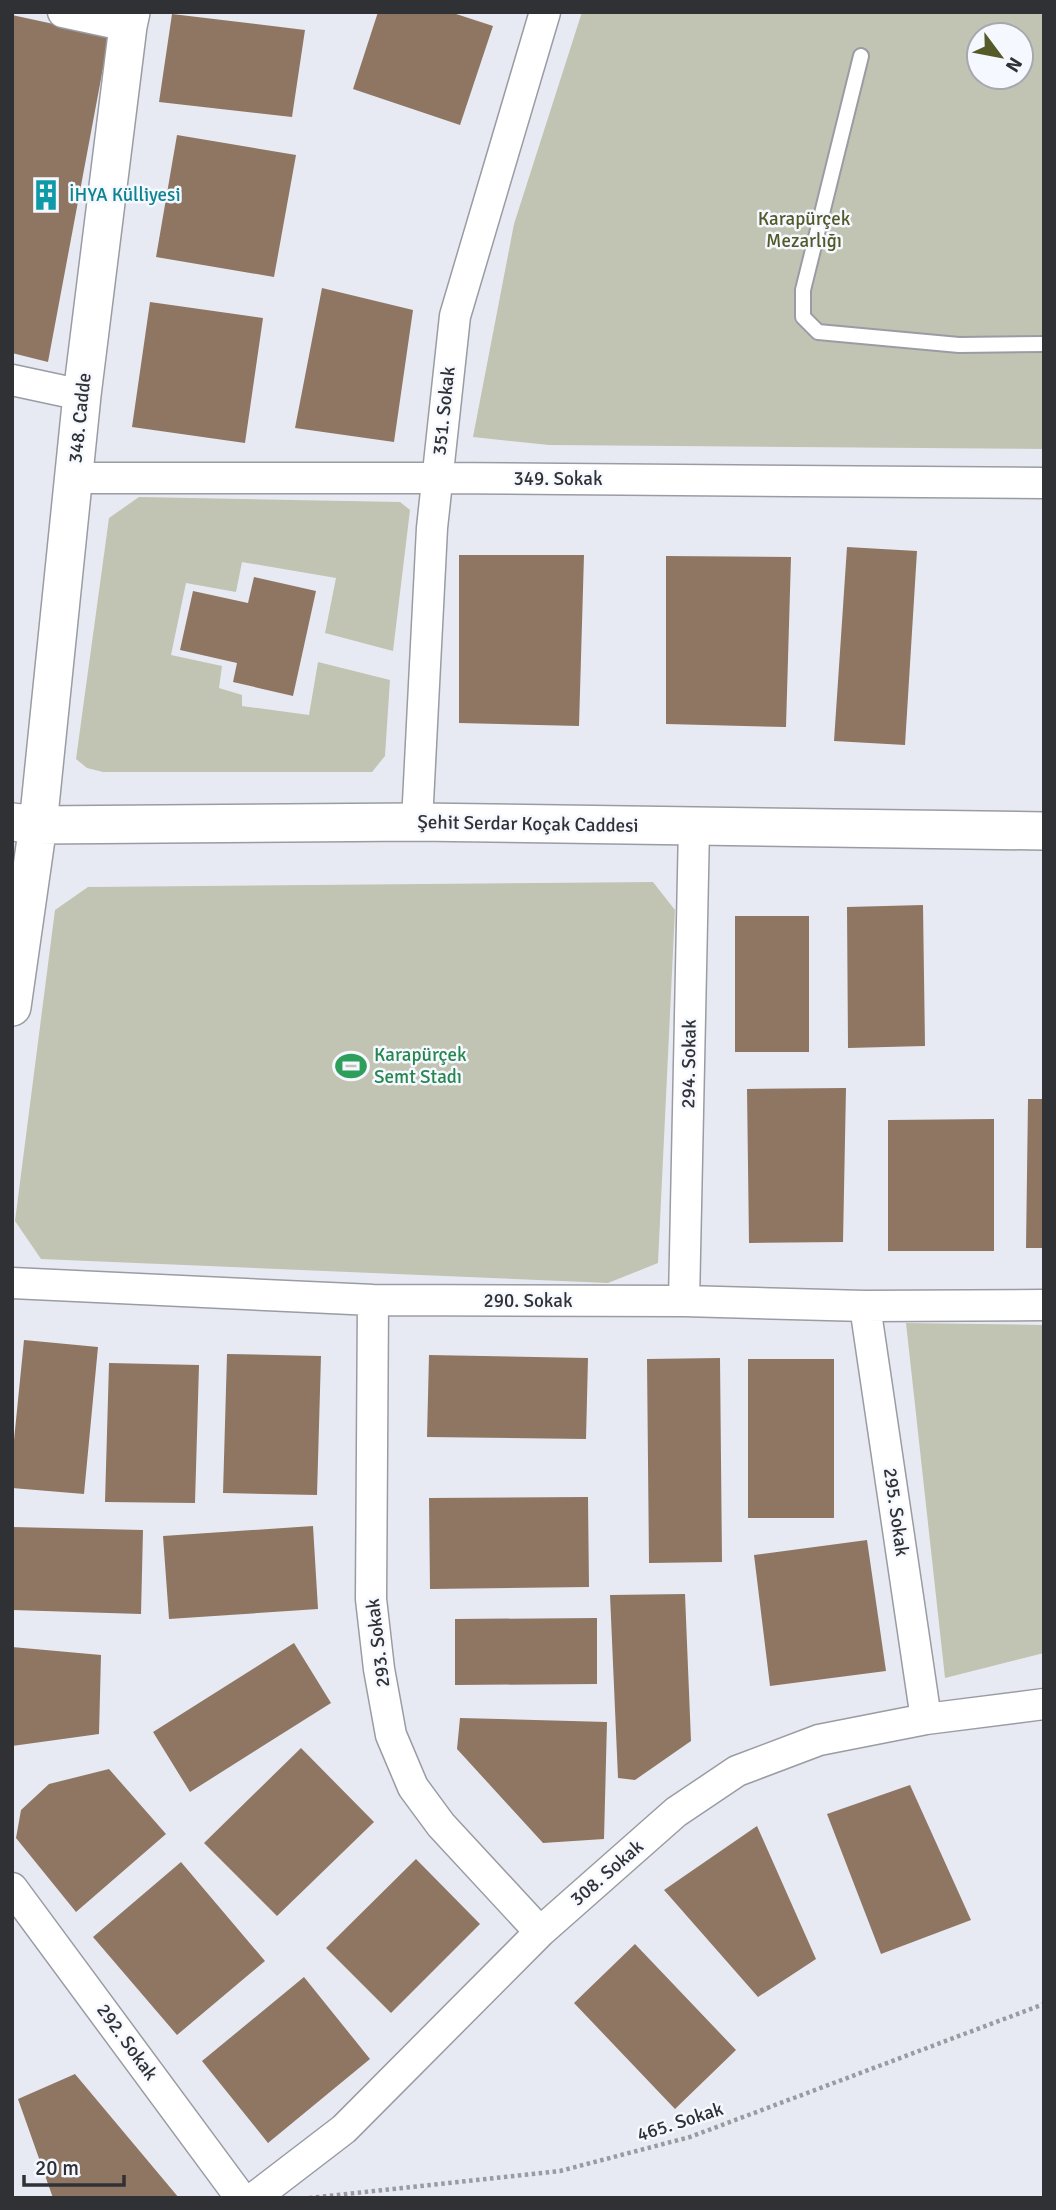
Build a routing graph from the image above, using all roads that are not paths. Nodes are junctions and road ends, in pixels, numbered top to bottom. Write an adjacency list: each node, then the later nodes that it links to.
1 (63, 12): 3 (street)
2 (545, 12): 9 (street, 351. Sokak)
3 (129, 19): 7 (street, 348. Cadde)
4 (861, 56): 5 (lane)
5 (1044, 344)
6 (12, 380): 7 (street)
7 (82, 395): 8 (street, 348. Cadde)
8 (73, 478): 9 (street, 349. Sokak); 12 (street, 348. Cadde)
9 (437, 478): 10 (street, 349. Sokak); 11 (street, 351. Sokak)
10 (1044, 483)
11 (417, 822): 12 (street, Şehit Serdar Koçak Caddesi); 13 (street, Şehit Serdar Koçak Caddesi)
12 (25, 823): 15 (street, 348. Cadde)
13 (694, 827): 14 (street, Şehit Serdar Koçak Caddesi); 18 (street, 294. Sokak)
14 (1044, 831)
15 (12, 1007)
16 (12, 1283): 17 (street, 290. Sokak)
17 (373, 1300): 18 (street, 290. Sokak); 24 (street, 293. Sokak)
18 (684, 1301): 20 (street, 290. Sokak)
19 (1044, 1305): 20 (street, 290. Sokak)
20 (865, 1306): 22 (street, 295. Sokak)
21 (1044, 1704): 22 (street, 308. Sokak)
22 (926, 1719): 24 (street, 308. Sokak)
23 (12, 1888): 25 (street, 292. Sokak)
24 (540, 1932): 26 (street, 308. Sokak)
25 (241, 2198)
26 (254, 2198)

